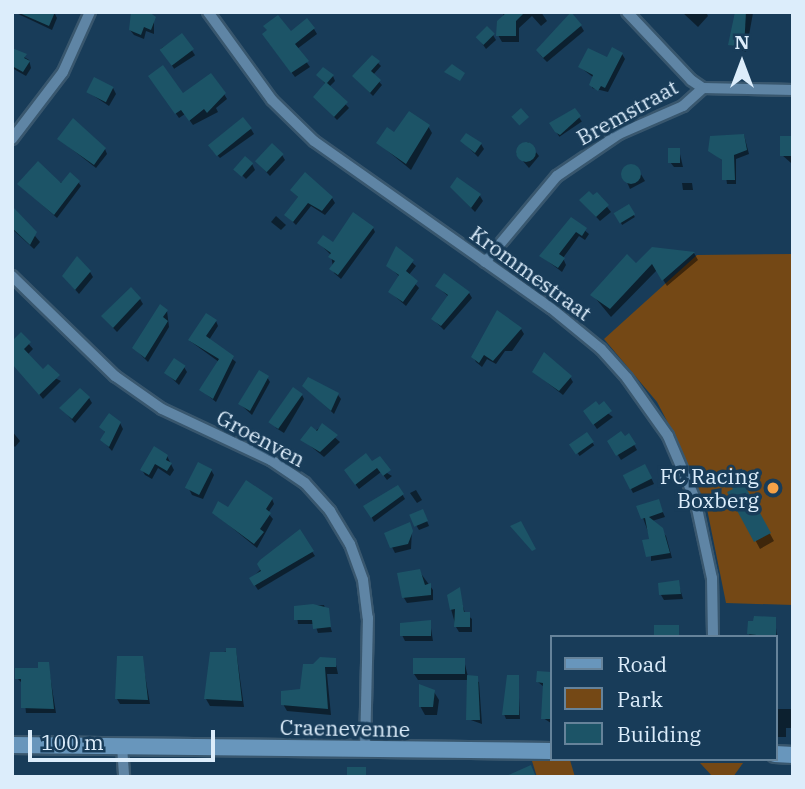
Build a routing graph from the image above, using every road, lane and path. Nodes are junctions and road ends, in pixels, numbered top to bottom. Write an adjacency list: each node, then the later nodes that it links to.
1 (90, 12): 6 (street)
2 (208, 12): 7 (street, Krommestraat)
3 (627, 12): 4 (street)
4 (703, 88): 5 (street); 7 (street, Bremstraat)
5 (793, 90)
6 (12, 139)
7 (485, 262): 9 (street, Krommestraat)
8 (12, 276): 12 (street, Groenven)
9 (713, 635)
10 (12, 745): 11 (street, Craenevenne)
11 (122, 746): 12 (street, Craenevenne); 14 (street)
12 (365, 749): 13 (street, Craenevenne)
13 (550, 751)
14 (124, 777)

